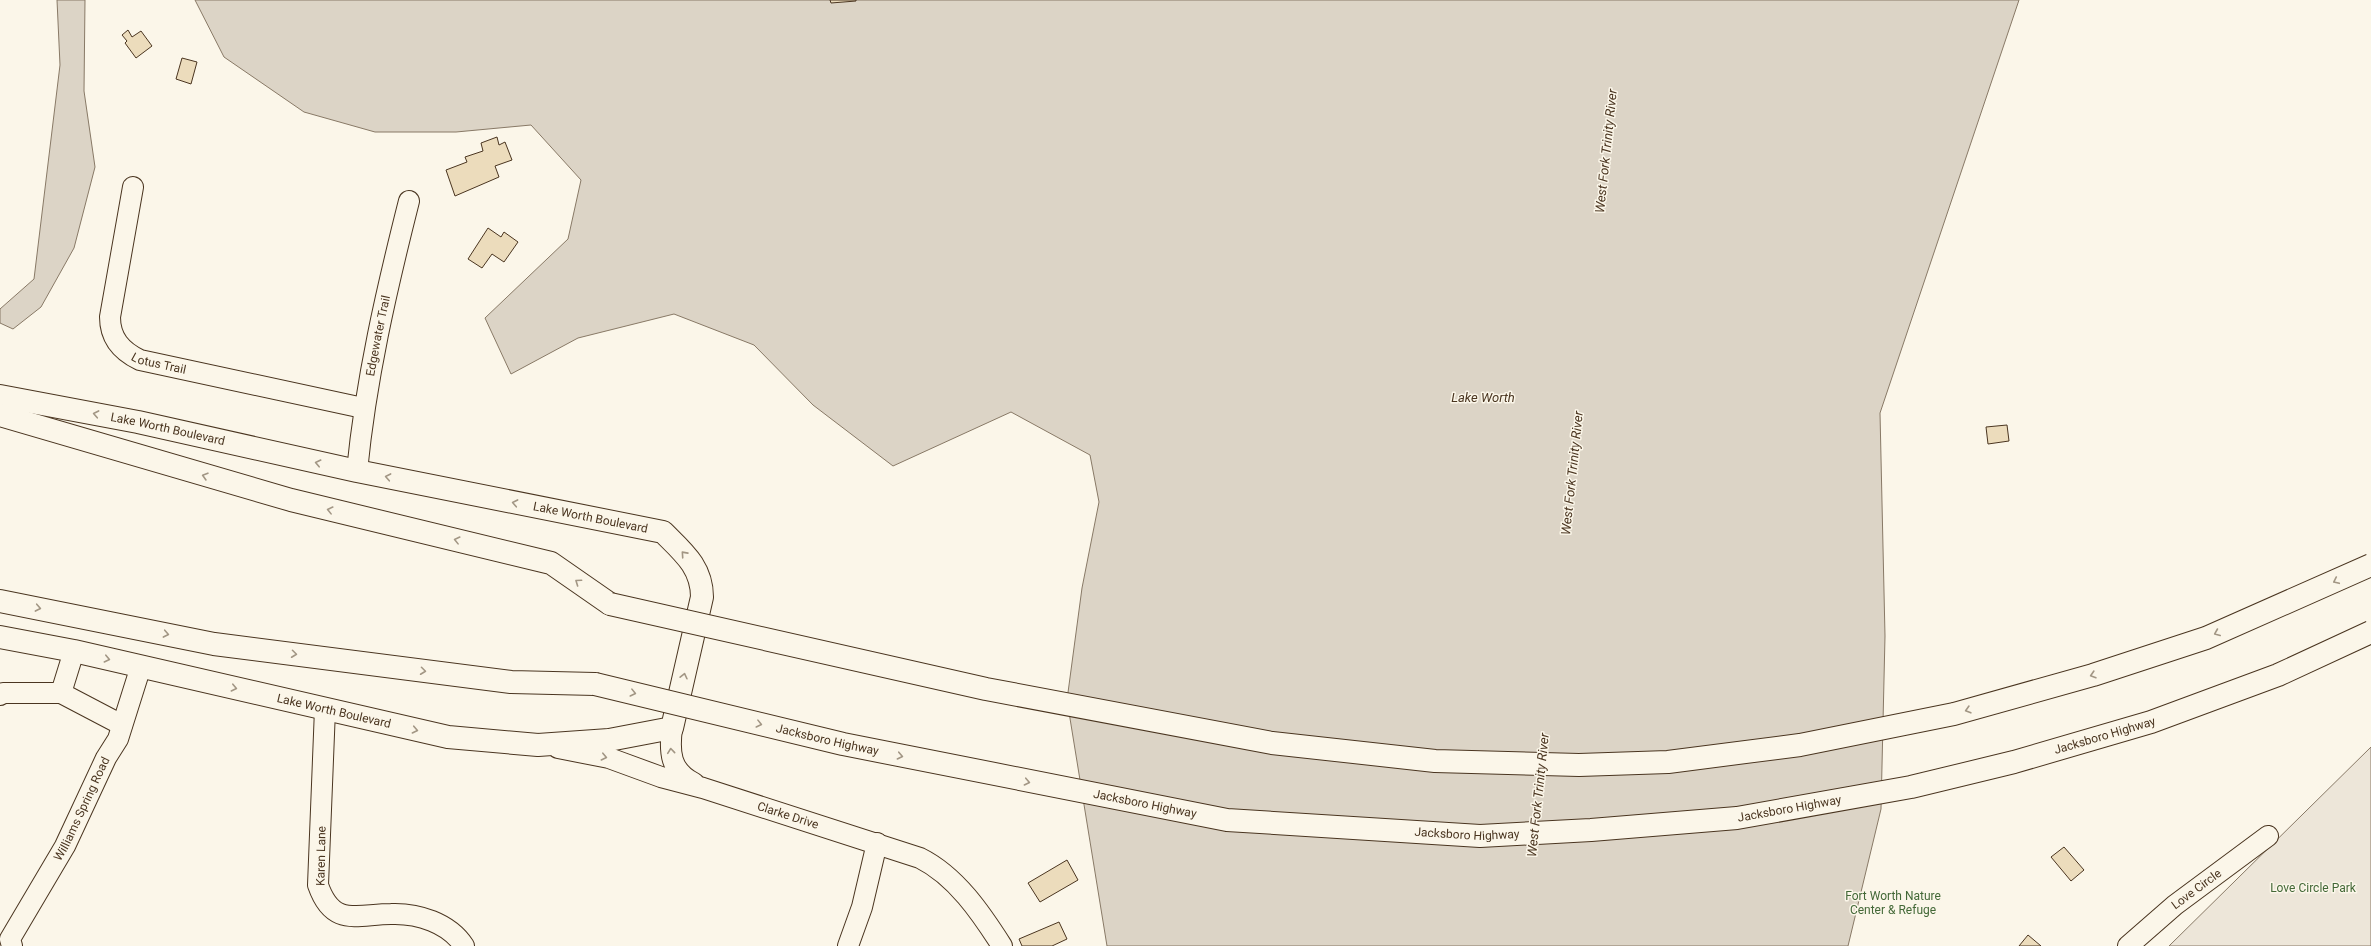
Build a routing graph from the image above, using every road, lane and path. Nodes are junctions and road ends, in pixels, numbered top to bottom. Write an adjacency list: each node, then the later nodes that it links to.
1 (134, 187): 4 (street, Lotus Trail)
2 (409, 201): 4 (street, Edgewater Trail)
3 (0, 396): 6 (main road, Lake Worth Boulevard, one-way to 3)
4 (363, 408): 6 (street, Edgewater Trail)
5 (0, 415): 7 (main road, one-way to 5, bridge)
6 (356, 471): 17 (main road, Lake Worth Boulevard, one-way to 6)
7 (2371, 565)
8 (0, 601): 9 (main road, Jacksboro Highway, one-way to 9, bridge)
9 (2371, 632)
10 (0, 637): 11 (main road, Lake Worth Boulevard)
11 (74, 651): 12 (main road, Lake Worth Boulevard, one-way to 12); 13 (street)
12 (141, 666): 15 (main road, Lake Worth Boulevard, one-way to 15); 16 (street, Williams Spring Road)
13 (61, 693): 14 (street); 16 (street)
14 (0, 695)
15 (325, 709): 18 (main road, Lake Worth Boulevard, one-way to 18); 23 (street, Karen Lane)
16 (122, 725): 22 (street, Williams Spring Road)
17 (672, 728): 18 (main road, Lake Worth Boulevard); 19 (street, one-way to 17)
18 (538, 745): 19 (street, Clarke Drive, one-way to 19)
19 (703, 788): 21 (street, Clarke Drive)
20 (2268, 836): 26 (street, Love Circle)
21 (877, 843): 24 (street); 25 (street, Clarke Drive)
22 (9, 944)
23 (462, 944)
24 (848, 946)
25 (1002, 946)
26 (2128, 946)

